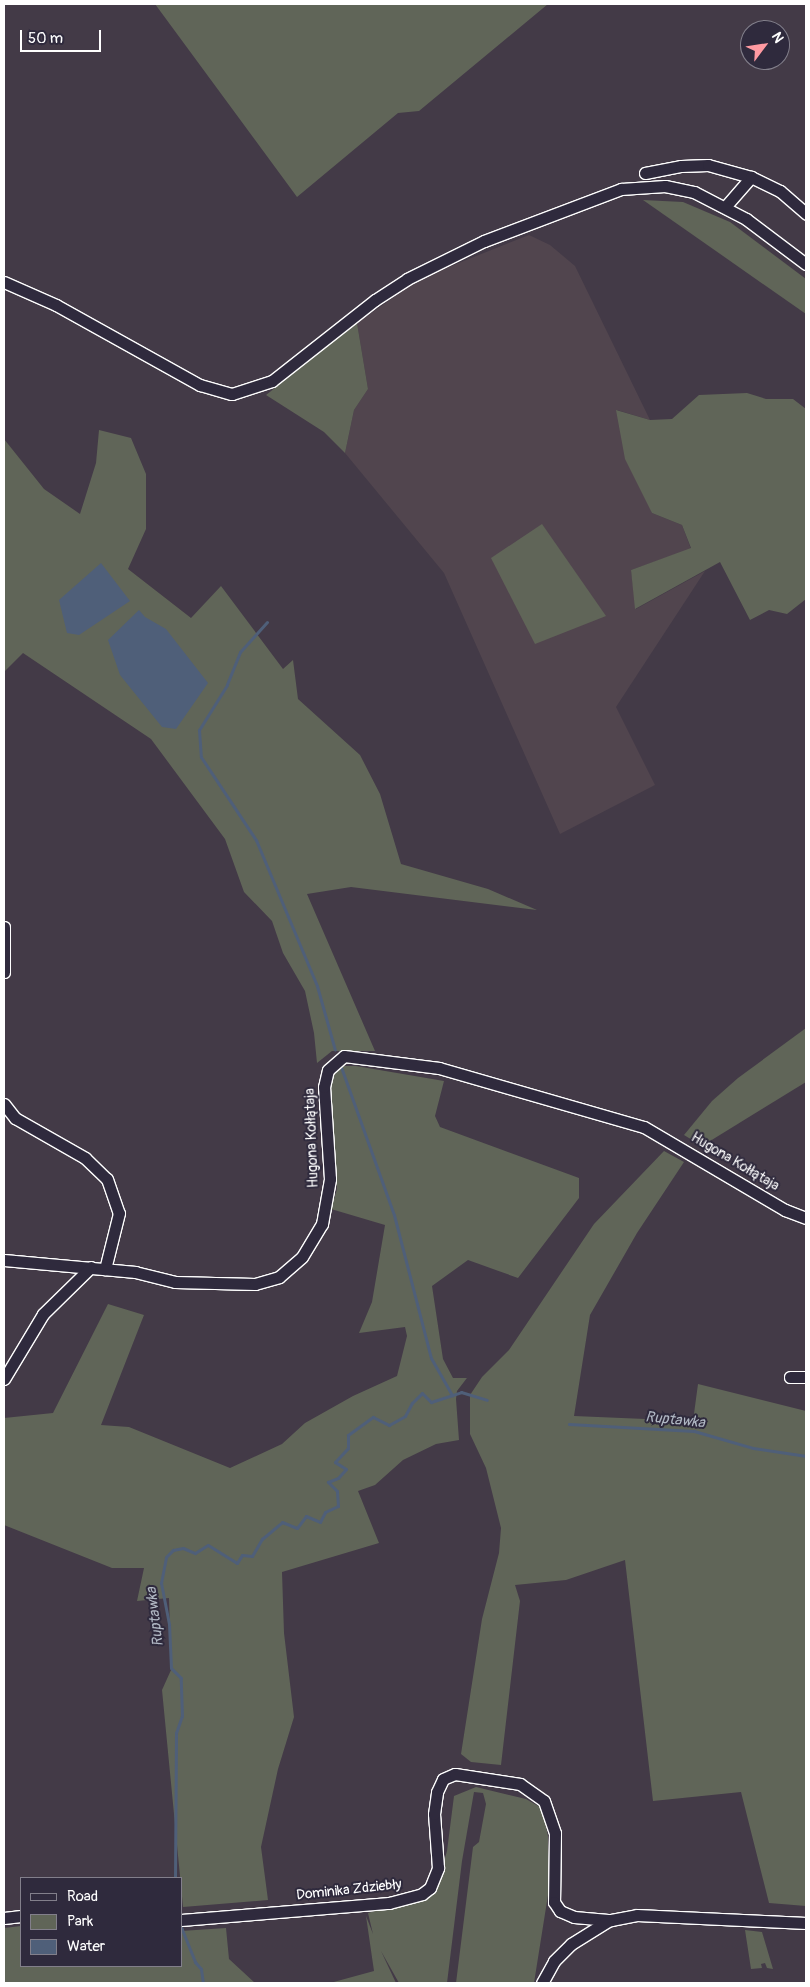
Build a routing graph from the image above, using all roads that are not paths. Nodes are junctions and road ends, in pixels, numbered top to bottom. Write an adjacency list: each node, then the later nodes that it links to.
1 (645, 173): 2 (street)
2 (751, 177): 3 (street); 4 (street)
3 (725, 207): 5 (street); 6 (street)
4 (806, 214)
5 (806, 264)
6 (4, 282)
7 (4, 927): 8 (street)
8 (4, 972)
9 (4, 1104): 13 (street)
10 (806, 1218): 13 (street, Hugona Kołłątaja)
11 (4, 1260): 12 (street, Hugona Kołłątaja)
12 (91, 1268): 13 (street, Hugona Kołłątaja); 16 (street)
13 (105, 1269)
14 (806, 1376): 15 (street)
15 (790, 1377)
16 (4, 1379)
17 (20, 1916): 18 (street)
18 (4, 1918)
19 (182, 1920): 20 (street, Dominika Zdziebły)
20 (611, 1920): 21 (street, Dominika Zdziebły); 22 (street, Dominika Zdziebły)
21 (806, 1923)
22 (542, 1983)

